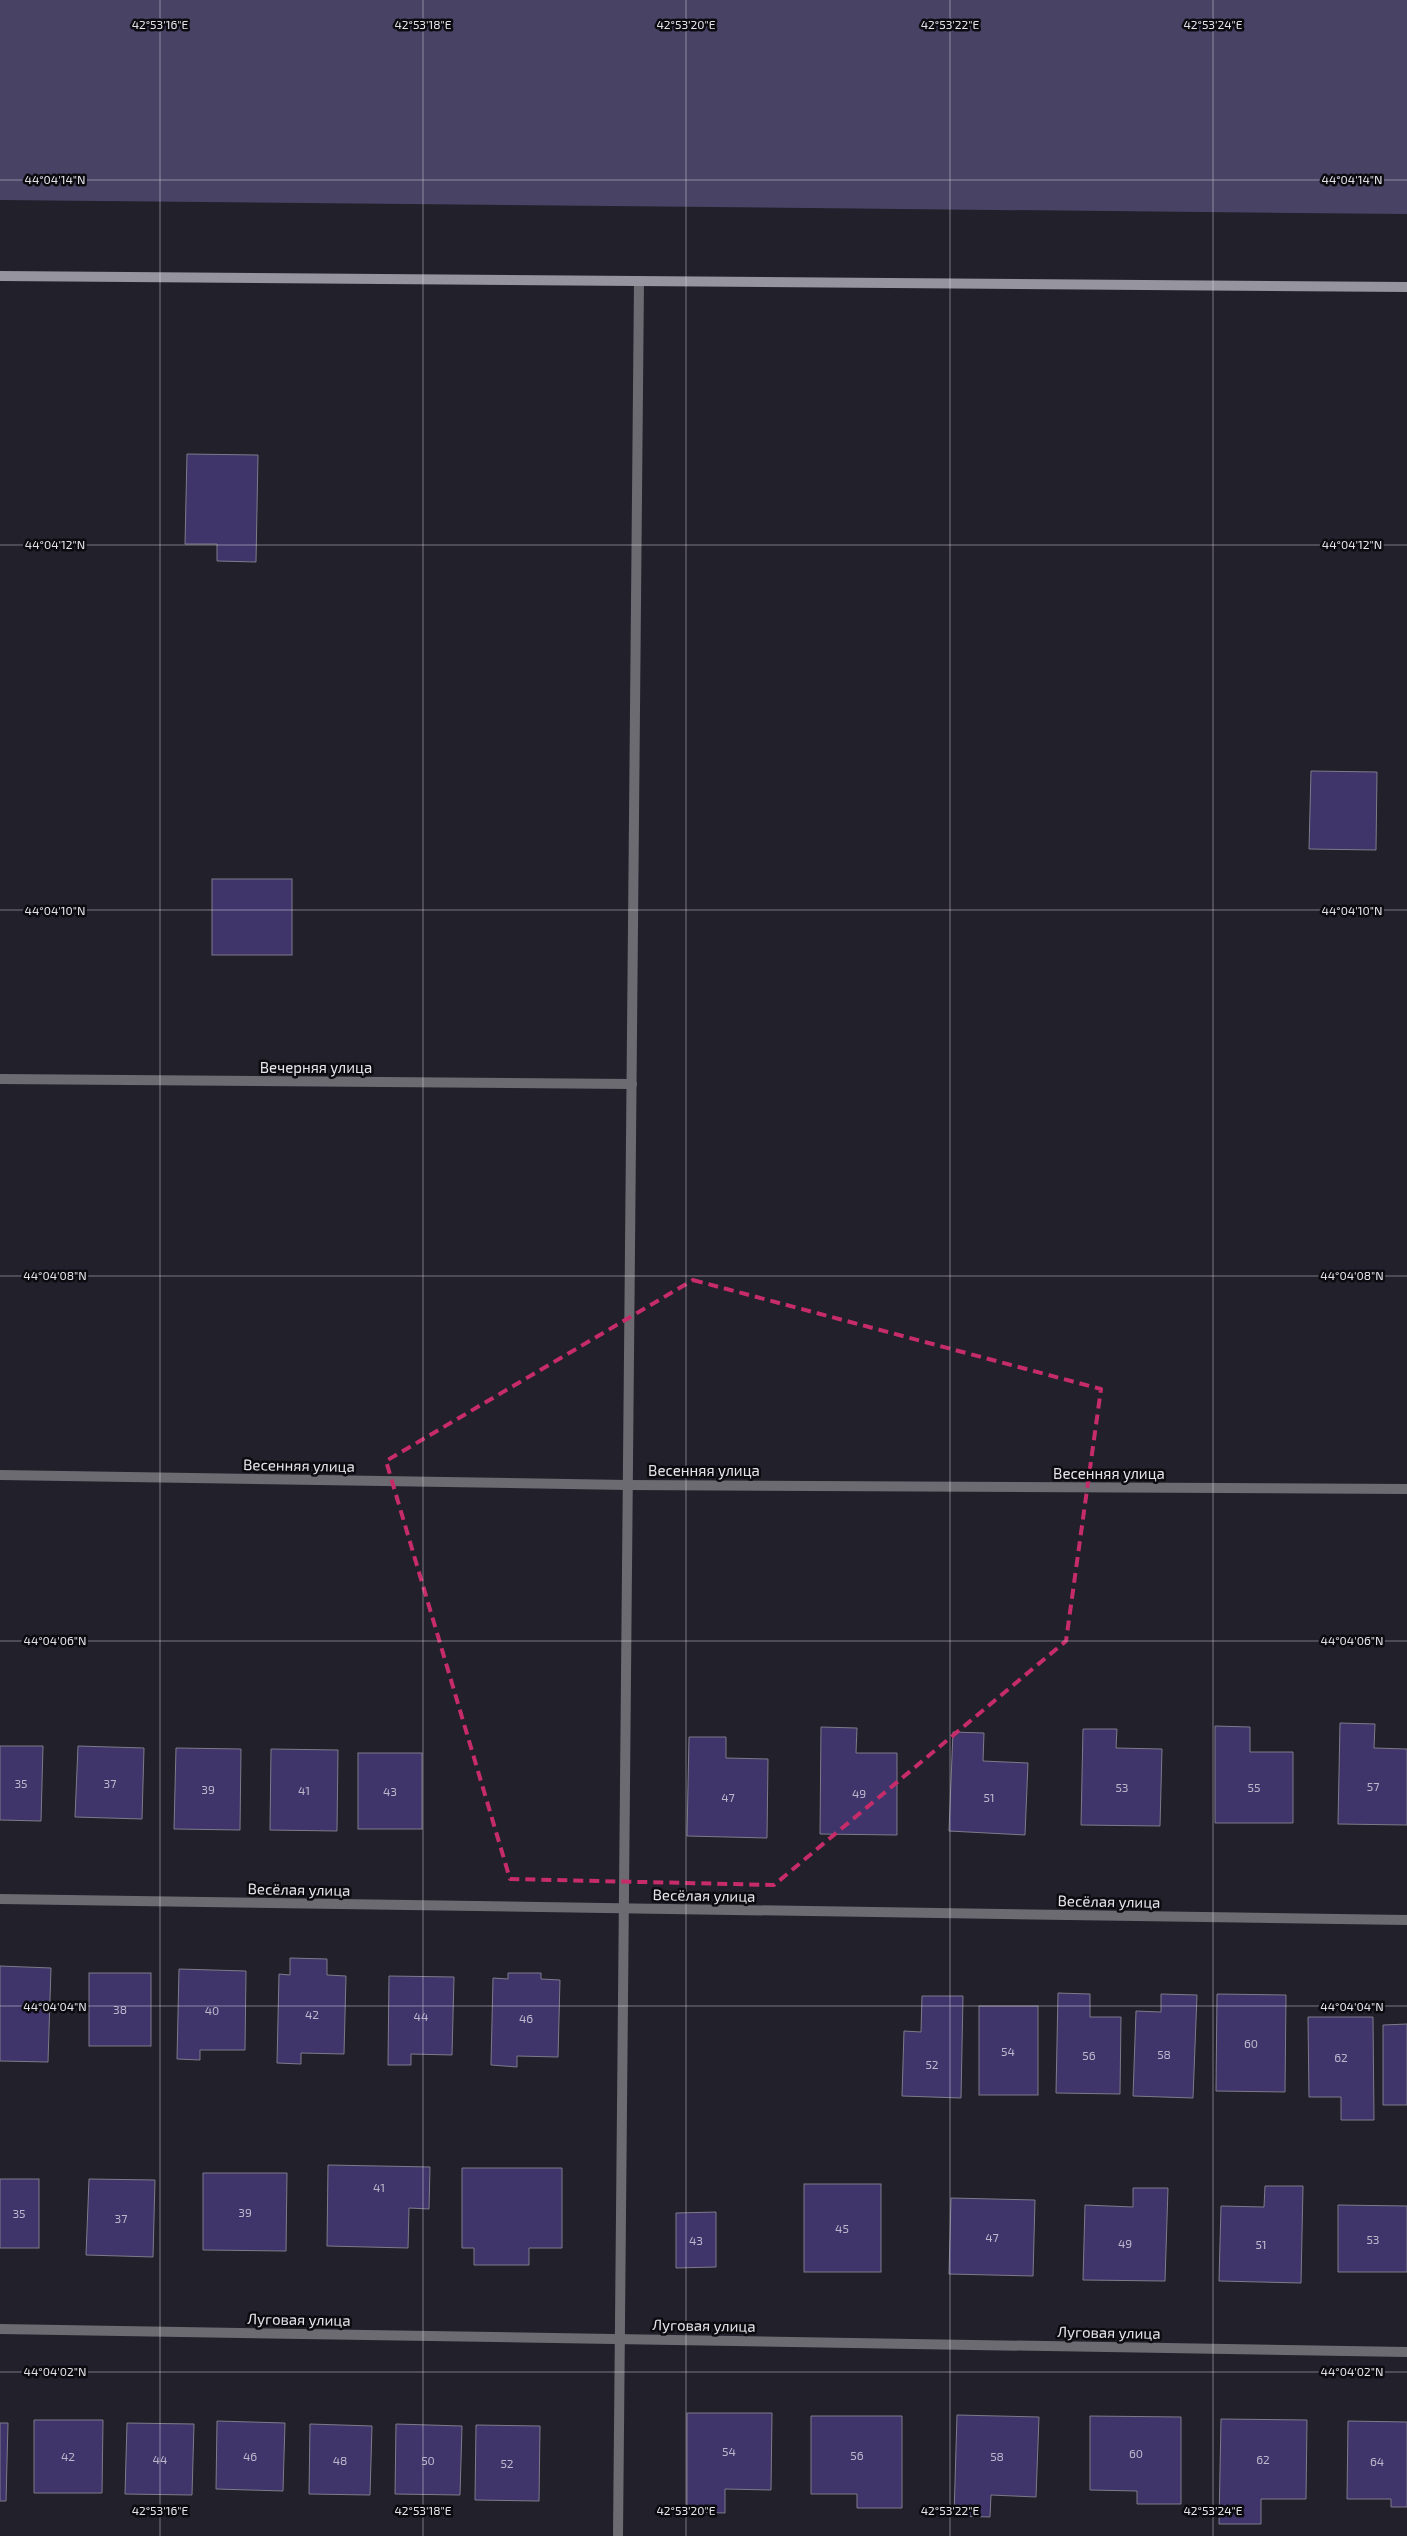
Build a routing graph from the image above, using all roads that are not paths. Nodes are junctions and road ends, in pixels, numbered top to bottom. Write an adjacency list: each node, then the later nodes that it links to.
1 (0, 276): 2 (main road)
2 (640, 280): 3 (main road); 5 (street)
3 (1407, 287)
4 (0, 1079): 5 (street, Вечерняя улица)
5 (632, 1084): 7 (street)
6 (0, 1475): 7 (street, Весенняя улица)
7 (628, 1485): 8 (street, Весенняя улица); 10 (street)
8 (1407, 1489)
9 (0, 1900): 10 (street, Весёлая улица)
10 (624, 1909): 11 (street, Весёлая улица); 13 (street)
11 (1407, 1920)
12 (0, 2329): 13 (street, Луговая улица)
13 (620, 2339): 14 (street, Луговая улица); 15 (street)
14 (1407, 2352)
15 (618, 2536)

